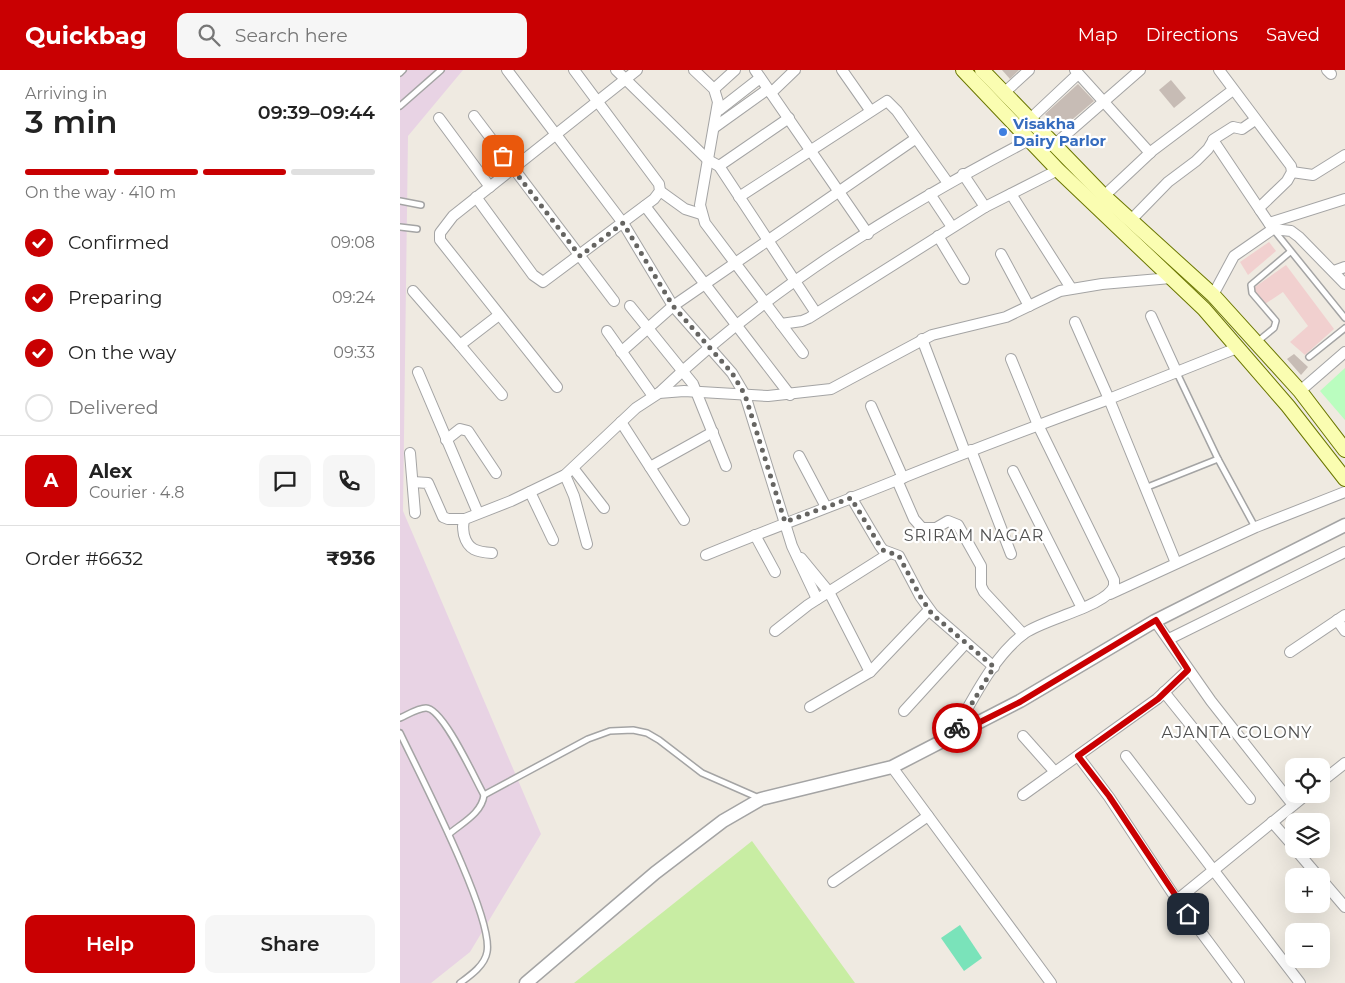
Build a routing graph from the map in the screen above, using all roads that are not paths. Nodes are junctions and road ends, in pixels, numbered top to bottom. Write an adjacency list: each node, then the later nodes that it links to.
1 (403, 70): 17 (lane)
2 (441, 70): 26 (lane)
3 (507, 70): 35 (street)
4 (574, 70): 24 (street)
5 (616, 70): 19 (street)
6 (637, 70): 19 (street)
7 (694, 70): 20 (street)
8 (735, 70): 20 (street)
9 (795, 70): 22 (street)
10 (842, 70): 28 (street)
11 (963, 70): 37 (main road)
12 (982, 70): 23 (main road)
13 (1029, 70): 23 (street)
14 (1140, 70): 25 (street)
15 (1219, 70): 21 (street)
16 (1076, 72): 25 (street); 32 (street)
17 (400, 73)
18 (758, 74): 22 (street); 27 (street)
19 (626, 81): 24 (street); 44 (street)
20 (714, 89): 27 (street)
21 (1233, 90): 33 (street); 41 (street)
22 (770, 91): 31 (street); 34 (street)
23 (1004, 93): 32 (main road)
24 (598, 102): 35 (street); 53 (street)
25 (1103, 102): 39 (street); 41 (street)
26 (400, 106)
27 (719, 110): 34 (street)
28 (870, 110): 36 (street); 40 (street)
29 (474, 116): 46 (street)
30 (439, 118): 51 (street)
31 (789, 118): 40 (street); 45 (street)
32 (1029, 120): 39 (main road)
33 (1255, 120): 38 (street); 48 (street)
34 (715, 127): 44 (street)
35 (556, 135): 46 (street); 67 (street)
36 (915, 139): 50 (street); 52 (street)
37 (1029, 140): 43 (main road); 49 (street)
38 (1212, 140): 64 (street); 66 (street)
39 (1054, 145): 43 (street); 56 (main road)
40 (811, 150): 52 (street); 57 (street)
41 (1150, 153): 56 (street)
42 (1345, 155): 48 (street)
43 (1044, 156): 47 (main road)
44 (708, 160): 45 (street); 65 (street)
45 (719, 166): 57 (street)
46 (513, 169): 51 (street); 77 (street)
47 (1058, 170): 55 (street); 80 (main road)
48 (1299, 173): 64 (street)
49 (963, 174): 50 (street); 63 (street)
50 (948, 183): 54 (street)
51 (490, 187): 58 (street)
52 (839, 190): 72 (street); 74 (street)
53 (660, 192): 62 (street); 65 (street)
54 (930, 194): 69 (street); 72 (street)
55 (1011, 194): 63 (street); 86 (street)
56 (1104, 196): 66 (main road)
57 (739, 197): 74 (street)
58 (476, 198): 77 (street); 95 (street)
59 (1345, 199): 68 (street)
60 (400, 201): 61 (lane)
61 (421, 205)
62 (645, 206): 67 (street); 84 (street)
63 (985, 207): 69 (street)
64 (1260, 210): 68 (street)
65 (701, 214): 78 (street)
66 (1130, 220): 80 (main road)
67 (623, 223): 77 (street); 92 (street)
68 (1271, 226): 75 (lane); 81 (street); 88 (street)
69 (952, 227): 73 (street)
70 (400, 228): 71 (lane)
71 (417, 229)
72 (868, 234): 83 (street)
73 (938, 236): 82 (street); 94 (street)
74 (767, 239): 78 (street); 83 (street)
75 (1290, 252): 97 (lane); 105 (lane)
76 (1001, 254): 93 (street)
77 (580, 256): 89 (street)
78 (734, 262): 84 (street); 90 (street)
79 (1345, 267): 81 (street)
80 (1169, 269): 86 (street); 88 (main road); 108 (main road)
81 (1334, 271): 85 (street)
82 (964, 279)
83 (794, 281): 90 (street); 94 (street)
84 (705, 283): 92 (street); 100 (street)
85 (1345, 284)
86 (1071, 288): 93 (street)
87 (413, 291): 106 (street)
88 (1213, 295): 105 (main road)
89 (614, 301)
90 (764, 302): 99 (street); 100 (street)
91 (630, 306): 101 (street)
92 (673, 306): 101 (street); 107 (street)
93 (1030, 306): 104 (street)
94 (816, 313): 99 (street)
95 (499, 315): 106 (street); 117 (street)
96 (1151, 316): 116 (street)
97 (1345, 318)
98 (1075, 322): 124 (street)
99 (781, 324): 111 (street)
100 (737, 325): 107 (street); 122 (street)
101 (647, 328): 109 (street); 114 (street)
102 (1345, 328): 112 (lane)
103 (607, 331): 109 (street)
104 (922, 339): 122 (street); 131 (street)
105 (1256, 343): 118 (main road)
106 (460, 346): 120 (street)
107 (710, 346): 114 (street); 123 (street)
108 (1237, 348): 116 (street); 142 (main road)
109 (621, 352): 121 (street)
110 (1345, 352): 118 (street)
111 (803, 353)
112 (1310, 357)
113 (1011, 359): 127 (street)
114 (682, 371): 119 (street); 121 (street)
115 (418, 372): 129 (street)
116 (1177, 373): 124 (street); 134 (lane)
117 (557, 387)
118 (1300, 391): 130 (main road)
119 (698, 392): 121 (street); 123 (street); 128 (street)
120 (502, 394)
121 (656, 394): 126 (street)
122 (790, 394): 123 (street)
123 (745, 395): 154 (street)
124 (1109, 399): 127 (street); 144 (street)
125 (871, 406): 141 (street)
126 (620, 422): 136 (street); 137 (street)
127 (1038, 425): 131 (street); 169 (street)
128 (713, 432): 135 (street); 136 (street)
129 (446, 440): 139 (street); 151 (street)
130 (1345, 450)
131 (968, 451): 141 (street); 164 (street)
132 (410, 453): 143 (street)
133 (800, 456): 148 (street)
134 (1218, 459): 144 (lane); 156 (lane)
135 (726, 466)
136 (650, 467): 153 (street)
137 (573, 468): 140 (street); 149 (street)
138 (1013, 471): 171 (street)
139 (496, 474)
140 (564, 475): 145 (street); 159 (street)
141 (900, 479): 147 (street); 177 (street)
142 (1345, 479)
143 (413, 482): 150 (street); 152 (street)
144 (1145, 488): 166 (street)
145 (530, 492): 151 (street); 158 (street)
146 (1345, 492): 156 (street)
147 (851, 498): 148 (street); 161 (street)
148 (826, 507): 154 (street)
149 (604, 508)
150 (415, 513)
151 (478, 513): 152 (street)
152 (465, 519): 163 (street)
153 (684, 520)
154 (785, 522): 157 (street); 160 (street)
155 (1345, 525): 174 (street)
156 (1256, 527): 166 (street)
157 (755, 535): 165 (street); 167 (street)
158 (553, 540)
159 (588, 544)
160 (792, 546): 168 (street); 170 (street)
161 (890, 552): 168 (street); 172 (street)
162 (1345, 552): 178 (street)
163 (492, 553)
164 (1011, 554)
165 (706, 556)
166 (1176, 563): 169 (street)
167 (775, 572)
168 (829, 592): 170 (street); 183 (street)
169 (1110, 595): 171 (street)
170 (817, 599): 175 (street)
171 (1082, 608): 177 (street)
172 (929, 610): 179 (street); 183 (street)
173 (1341, 617): 176 (street); 180 (street)
174 (1156, 620): 178 (street); 189 (street)
175 (775, 630)
176 (1345, 630)
177 (1023, 634): 181 (street)
178 (1168, 639): 182 (street)
179 (966, 643): 181 (street); 186 (street)
180 (1290, 652)
181 (994, 667): 189 (street)
182 (1188, 670): 184 (street); 202 (street)
183 (870, 672): 185 (street)
184 (1164, 692): 191 (street); 200 (street)
185 (810, 707)
186 (904, 711)
187 (400, 718): 197 (lane)
188 (400, 733): 205 (lane)
189 (952, 736): 194 (street)
190 (1023, 736): 195 (street)
191 (1078, 756): 195 (street); 212 (street)
192 (1126, 756): 209 (street)
193 (1345, 763): 196 (street)
194 (892, 767): 199 (street); 203 (street)
195 (1055, 772): 198 (street)
196 (1330, 775)
197 (484, 795): 199 (lane); 205 (lane)
198 (1024, 795)
199 (762, 799): 215 (street)
200 (1250, 799)
201 (1296, 803): 202 (street)
202 (1293, 805): 204 (street)
203 (928, 816): 210 (street); 216 (street)
204 (1272, 822): 206 (street); 209 (street)
205 (449, 834): 214 (lane)
206 (1285, 837)
207 (1303, 858): 208 (street)
208 (1311, 868)
209 (1213, 870): 212 (street); 218 (street)
210 (833, 882)
211 (1330, 890): 213 (street)
212 (1177, 900): 217 (street)
213 (1345, 907)
214 (460, 983)
215 (526, 983)
216 (1051, 983)
217 (1239, 983)
218 (1300, 983)

